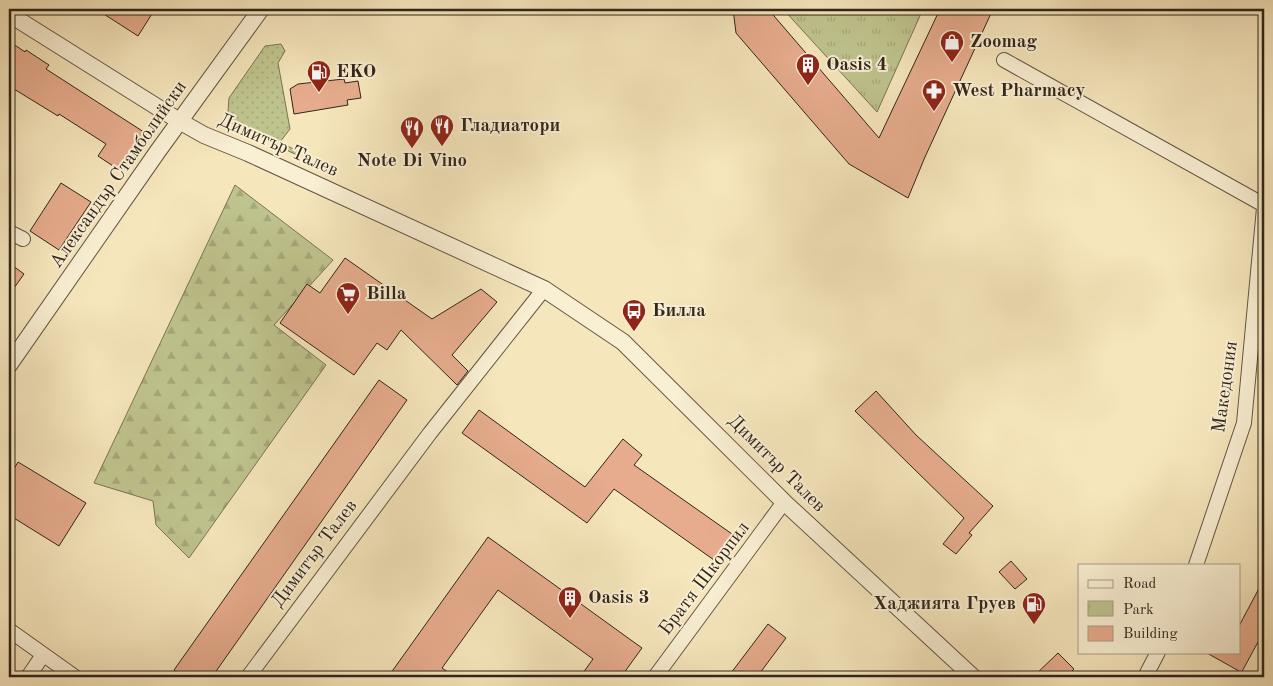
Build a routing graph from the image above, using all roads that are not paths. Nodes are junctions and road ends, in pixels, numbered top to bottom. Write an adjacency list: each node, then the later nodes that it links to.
1 (262, 9): 4 (street, Александър Стамболийски)
2 (9, 14): 4 (street, Димитър Талев)
3 (1004, 60): 5 (street, Македония)
4 (181, 122): 8 (street, Димитър Талев); 9 (street, Александър Стамболийски)
5 (1264, 207): 11 (street, Македония)
6 (9, 232): 7 (street)
7 (23, 239)
8 (544, 289): 10 (street, Димитър Талев); 17 (street, Димитър Талев)
9 (9, 365)
10 (784, 502): 18 (street, Братя Шкорпил); 19 (street, Димитър Талев)
11 (1196, 564)
12 (9, 630): 14 (street)
13 (1157, 654): 20 (street)
14 (43, 655): 15 (street); 16 (street)
15 (28, 677)
16 (75, 677)
17 (248, 677)
18 (655, 677)
19 (973, 677)
20 (1144, 677)

